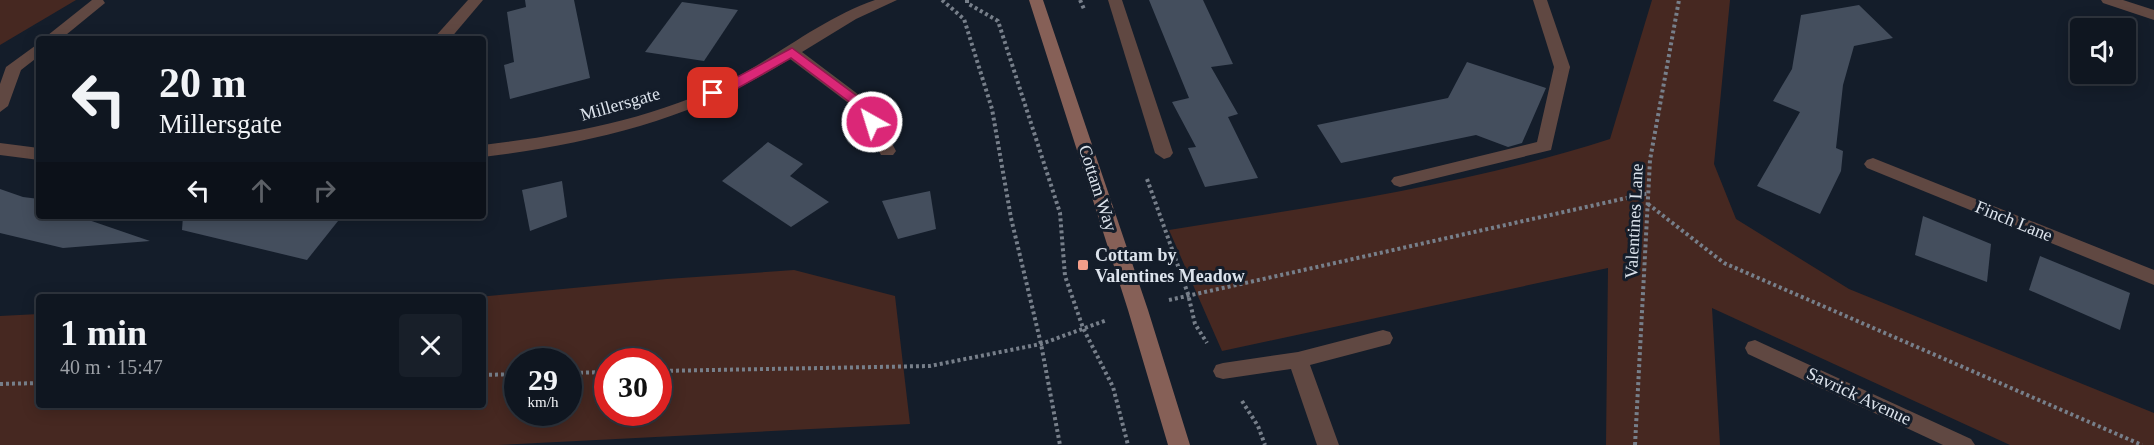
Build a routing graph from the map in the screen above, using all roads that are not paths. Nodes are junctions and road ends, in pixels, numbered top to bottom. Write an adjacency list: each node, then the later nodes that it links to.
1 (476, 0): 10 (street)
2 (1036, 0): 26 (main road, Cottam Way)
3 (1115, 0): 17 (street)
4 (1540, 0): 20 (street)
5 (2108, 0): 8 (street)
6 (885, 1): 12 (street, Millersgate)
7 (101, 2): 9 (street)
8 (2154, 15)
9 (55, 36)
10 (444, 36)
11 (36, 50): 13 (street)
12 (792, 52): 15 (street, Millersgate); 16 (street)
13 (0, 106)
14 (0, 149): 18 (street)
15 (486, 150)
16 (887, 151)
17 (1164, 153)
18 (36, 154)
19 (1873, 164): 21 (street, Finch Lane)
20 (1400, 181)
21 (2154, 278)
22 (1383, 338): 24 (street)
23 (1755, 348): 28 (street, Savrick Avenue)
24 (1298, 360): 25 (street); 27 (street)
25 (1223, 370)
26 (1179, 445)
27 (1328, 445)
28 (1964, 445)

